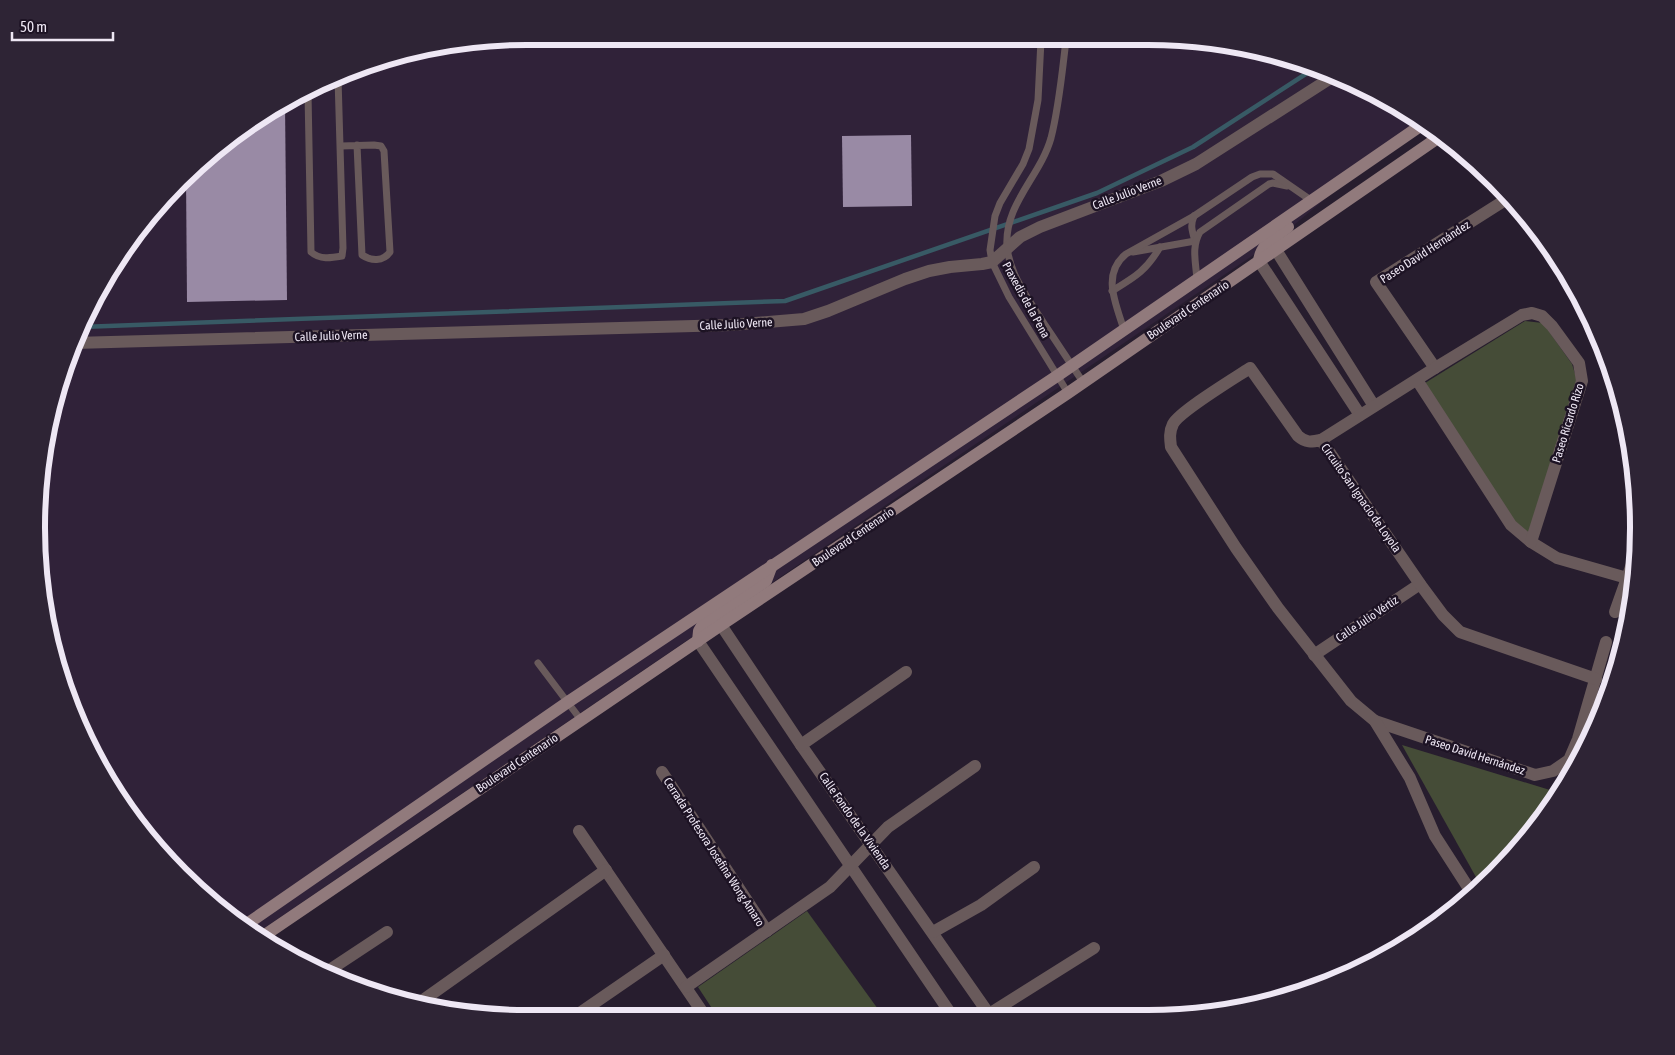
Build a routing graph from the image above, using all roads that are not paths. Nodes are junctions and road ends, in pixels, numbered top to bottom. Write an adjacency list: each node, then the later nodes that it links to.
1 (1041, 45): 23 (lane, Praxedis de la Pena)
2 (1065, 45): 17 (lane, Praxedis de la Pena)
3 (1327, 80): 17 (street, Calle Julio Verne)
4 (338, 84): 10 (lane)
5 (308, 98): 10 (lane)
6 (1417, 127): 12 (main road, Boulevard Centenario)
7 (1431, 138): 11 (main road)
8 (1435, 140): 11 (main road, Boulevard Centenario)
9 (357, 145): 9 (lane); 10 (lane)
10 (341, 146)
11 (1411, 157): 20 (main road, Boulevard Centenario)
12 (1348, 175): 14 (main road, Boulevard Centenario); 22 (main road)
13 (1292, 188): 14 (lane); 16 (lane); 18 (lane)
14 (1312, 201): 24 (main road, Boulevard Centenario)
15 (1503, 201): 29 (street, Paseo David Hernández)
16 (1194, 216): 18 (lane); 21 (lane)
17 (1008, 241): 23 (street, Calle Julio Verne); 28 (lane, Praxedis de la Pena)
18 (1195, 241): 19 (lane); 24 (lane)
19 (1160, 247): 21 (lane); 25 (lane)
20 (1276, 250): 22 (main road, Boulevard Centenario); 34 (street)
21 (1126, 254): 25 (lane)
22 (1260, 261): 32 (main road, Boulevard Centenario); 35 (street)
23 (992, 262): 27 (street, Calle Julio Verne); 30 (lane, Praxedis de la Pena)
24 (1197, 280): 26 (main road, Boulevard Centenario)
25 (1112, 291): 26 (lane)
26 (1124, 330): 28 (main road, Boulevard Centenario)
27 (82, 343)
28 (1072, 365): 30 (main road, Boulevard Centenario); 32 (lane, Praxedis de la Pena)
29 (1435, 368): 31 (street); 38 (street, Paseo Ricardo Rizo)
30 (1057, 376): 33 (lane, Praxedis de la Pena); 37 (main road, Boulevard Centenario)
31 (1416, 380): 34 (street); 38 (street)
32 (1083, 382): 33 (main road, Boulevard Centenario)
33 (1068, 393): 39 (main road, Boulevard Centenario)
34 (1374, 406): 35 (street)
35 (1360, 415): 36 (street)
36 (1321, 440): 42 (street, Circuito San Ignacio de Loyola); 47 (street, Circuito San Ignacio de Loyola)
37 (825, 529): 39 (main road); 40 (main road, Boulevard Centenario)
38 (1531, 542): 41 (street)
39 (838, 547): 44 (main road, Boulevard Centenario)
40 (772, 566): 45 (main road); 51 (main road, Boulevard Centenario)
41 (1627, 578): 43 (street)
42 (1420, 584): 47 (street, Calle Julio Vértiz); 50 (street, Circuito San Ignacio de Loyola)
43 (1615, 612)
44 (721, 625): 45 (main road, Boulevard Centenario); 54 (street, Calle Fondo de la Vivienda)
45 (698, 641): 52 (main road, Boulevard Centenario); 61 (street)
46 (1606, 642): 50 (street, Paseo David Hernández)
47 (1314, 655): 53 (street, Circuito San Ignacio de Loyola)
48 (538, 663): 51 (lane)
49 (906, 672): 54 (street)
50 (1596, 679): 53 (street, Paseo David Hernández)
51 (568, 702): 52 (lane); 58 (main road, Boulevard Centenario)
52 (581, 720): 60 (main road, Boulevard Centenario)
53 (1375, 721): 64 (street)
54 (801, 745): 59 (street, Calle Fondo de la Vivienda)
55 (975, 766): 59 (street)
56 (662, 772): 66 (street, Cerrada Profesora Josefina Wong Amaro)
57 (579, 831): 63 (street)
58 (372, 838): 60 (main road); 65 (main road, Boulevard Centenario)
59 (871, 844): 61 (street); 68 (street, Calle Fondo de la Vivienda)
60 (382, 855): 69 (main road, Boulevard Centenario)
61 (851, 865): 66 (street); 77 (street)
62 (1034, 867): 68 (street)
63 (606, 870): 71 (street); 74 (street)
64 (1468, 888)
65 (250, 922)
66 (767, 931): 73 (street)
67 (387, 932): 72 (street)
68 (933, 932): 78 (street, Calle Fondo de la Vivienda)
69 (267, 934)
70 (1094, 948): 79 (street)
71 (664, 955): 73 (street); 75 (street)
72 (332, 968)
73 (686, 987): 76 (street)
74 (424, 999)
75 (584, 1010)
76 (701, 1010)
77 (948, 1010)
78 (986, 1010)
79 (999, 1010)

